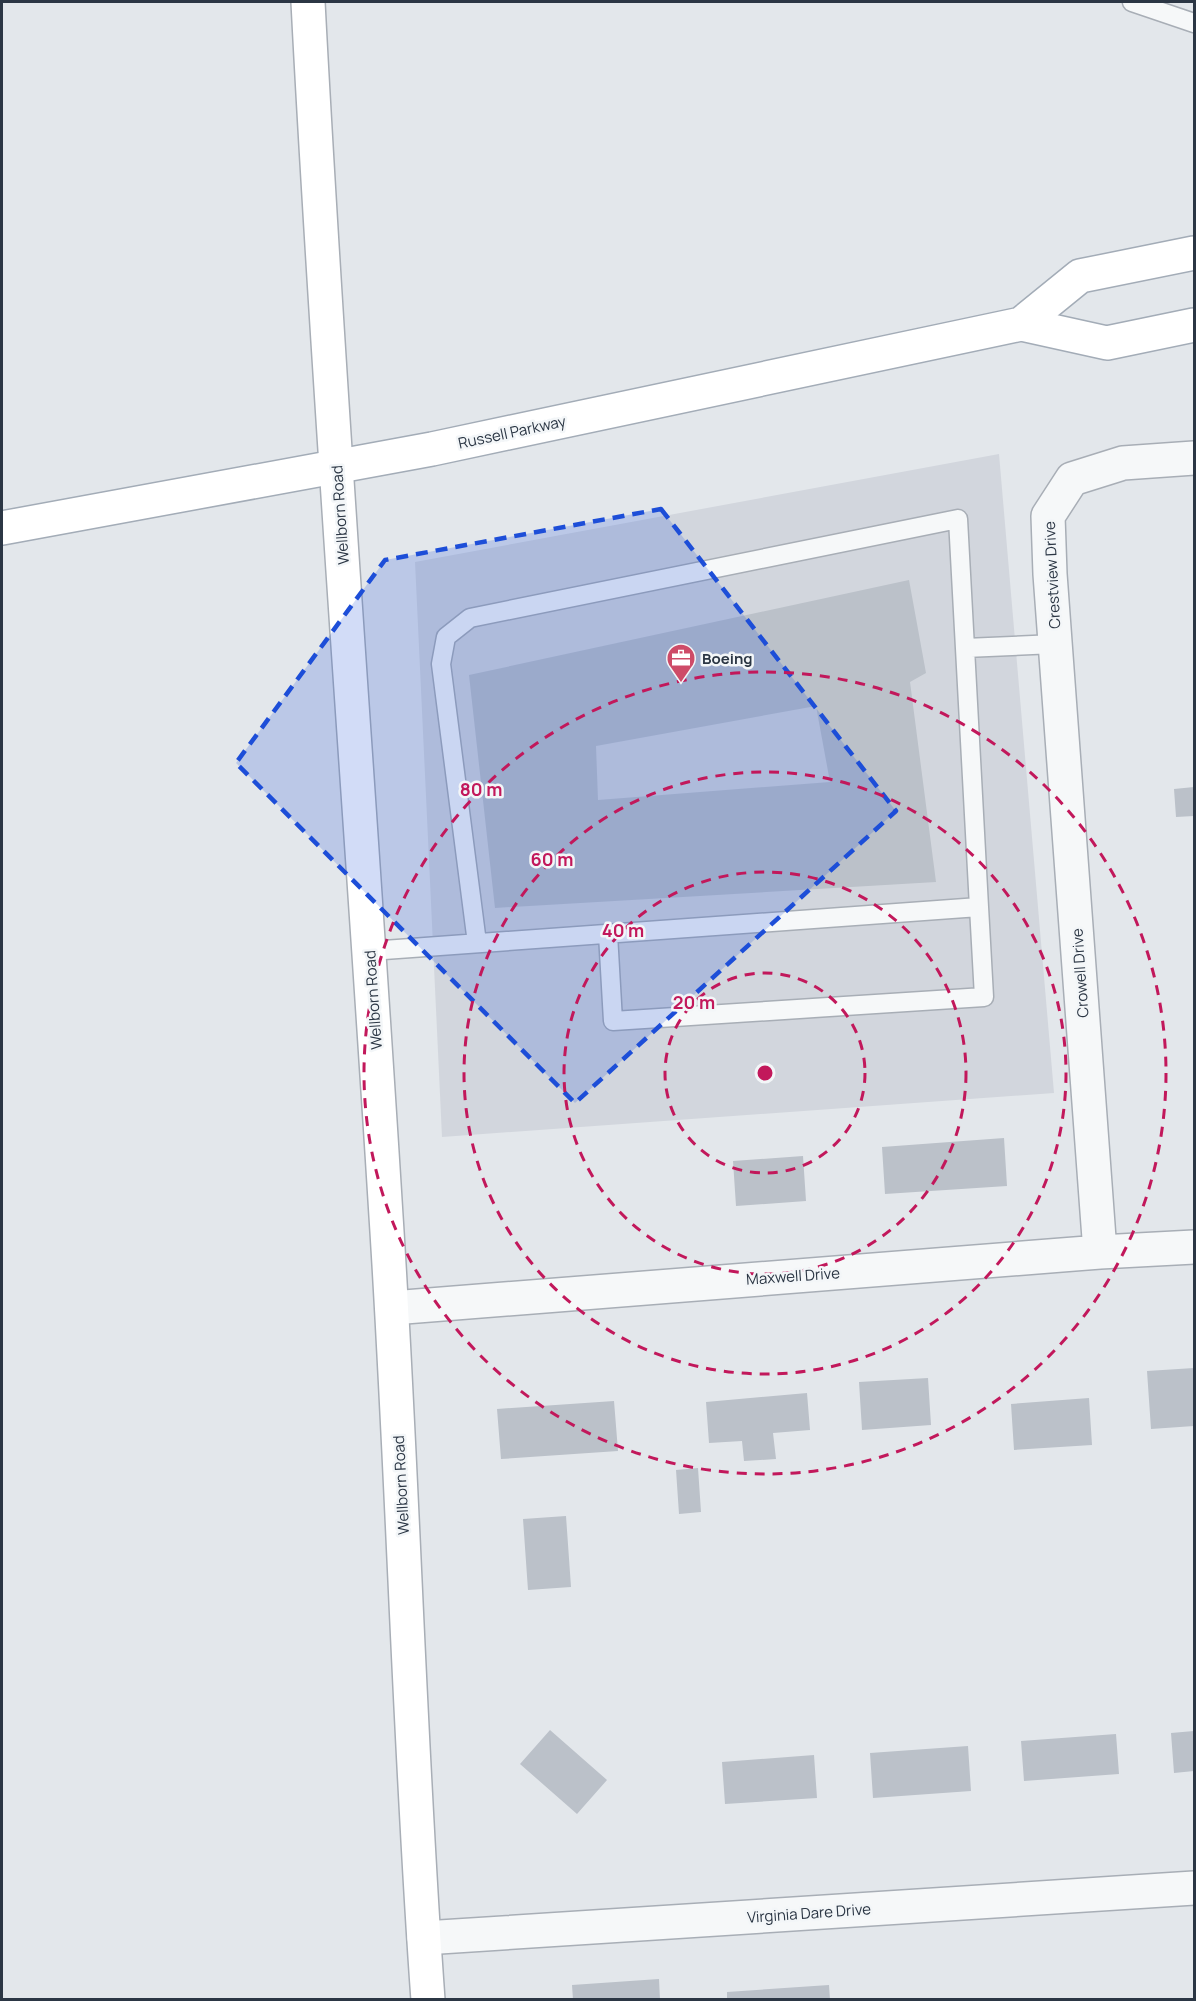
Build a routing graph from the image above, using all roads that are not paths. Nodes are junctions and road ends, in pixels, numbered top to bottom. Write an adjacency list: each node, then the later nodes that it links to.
1 (308, 2): 8 (street, Wellborn Road)
2 (1135, 2): 3 (lane)
3 (1194, 23)
4 (1194, 253): 5 (street, Russell Parkway)
5 (1021, 324): 6 (street, Russell Parkway); 8 (street, Russell Parkway)
6 (1194, 325)
7 (1194, 458): 10 (street, Crestview Drive)
8 (337, 468): 9 (street, Russell Parkway); 16 (street, Wellborn Road)
9 (2, 528)
10 (1055, 644): 11 (lane); 12 (street, Crestview Drive)
11 (965, 648): 13 (lane); 15 (lane)
12 (1059, 694): 18 (street, Crowell Drive)
13 (979, 907): 14 (lane); 14 (lane)
14 (608, 934): 15 (lane)
15 (477, 943): 16 (lane)
16 (370, 951): 19 (street, Wellborn Road)
17 (1194, 1246): 18 (street, Maxwell Drive)
18 (1100, 1252): 19 (street, Maxwell Drive)
19 (392, 1308): 21 (street, Wellborn Road)
20 (1194, 1888): 21 (street, Virginia Dare Drive)
21 (424, 1938): 22 (street, Wellborn Road)
22 (428, 2000)

